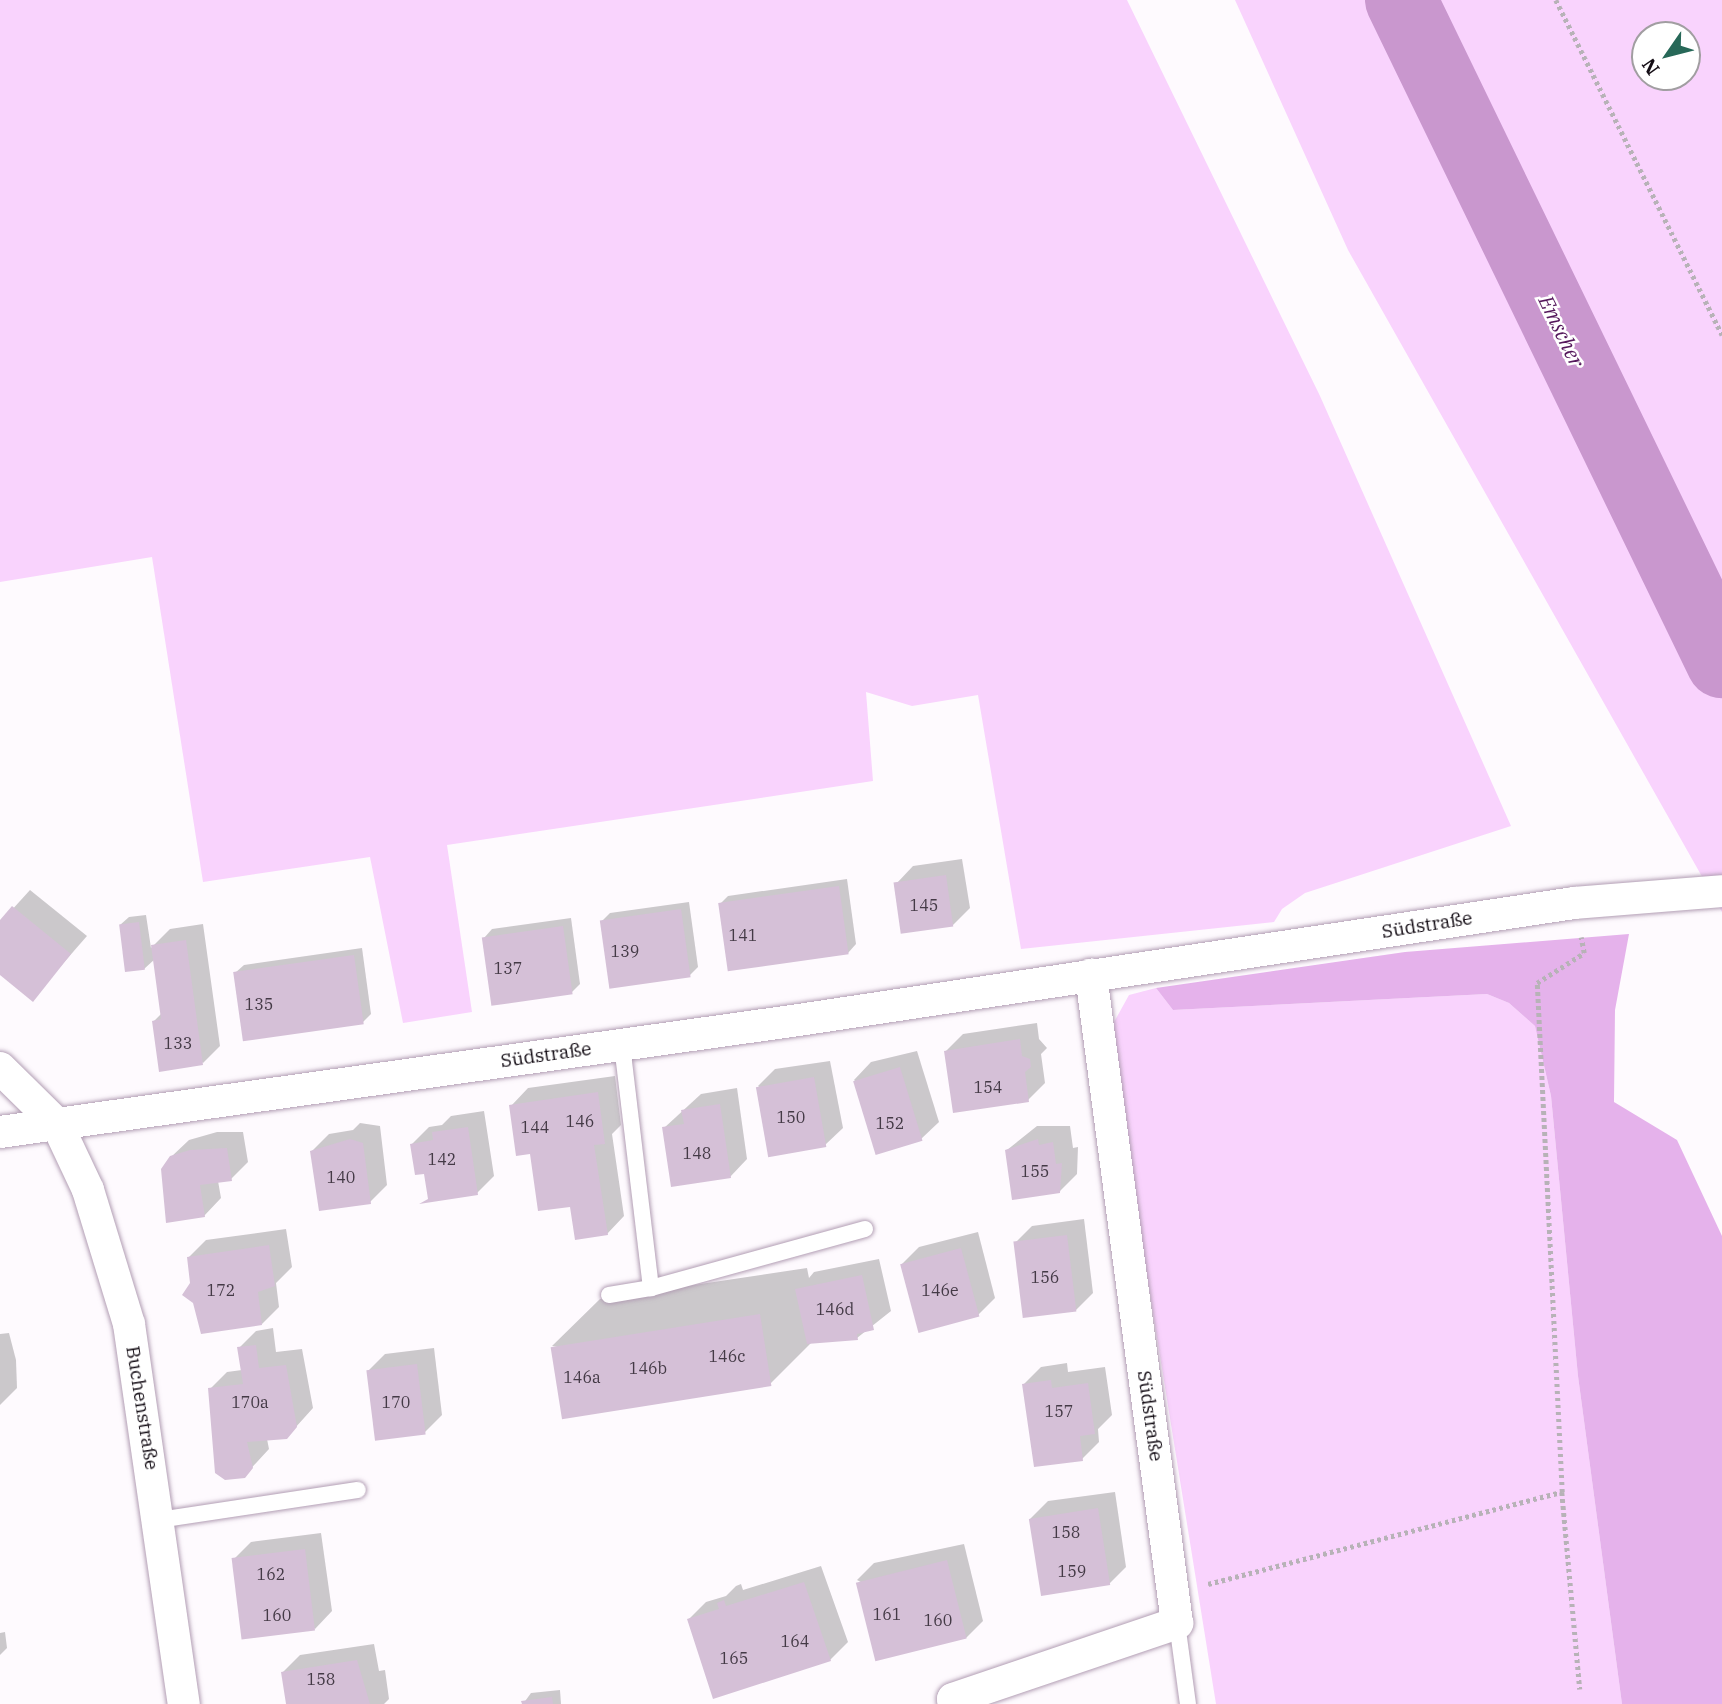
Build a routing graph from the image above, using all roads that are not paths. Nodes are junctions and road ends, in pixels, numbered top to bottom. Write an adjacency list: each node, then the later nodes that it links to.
1 (1722, 891): 2 (street, Südstraße)
2 (1091, 975): 3 (street, Südstraße); 12 (street, Südstraße)
3 (622, 1045): 5 (street, Südstraße); 8 (lane)
4 (0, 1068): 5 (street)
5 (57, 1124): 6 (street, Südstraße); 11 (street, Buchenstraße)
6 (0, 1132)
7 (865, 1229): 8 (lane)
8 (651, 1288): 9 (lane)
9 (609, 1295)
10 (358, 1490): 11 (lane)
11 (159, 1520): 14 (street, Buchenstraße)
12 (1175, 1608): 13 (street); 15 (lane)
13 (947, 1702)
14 (184, 1704)
15 (1188, 1704)

